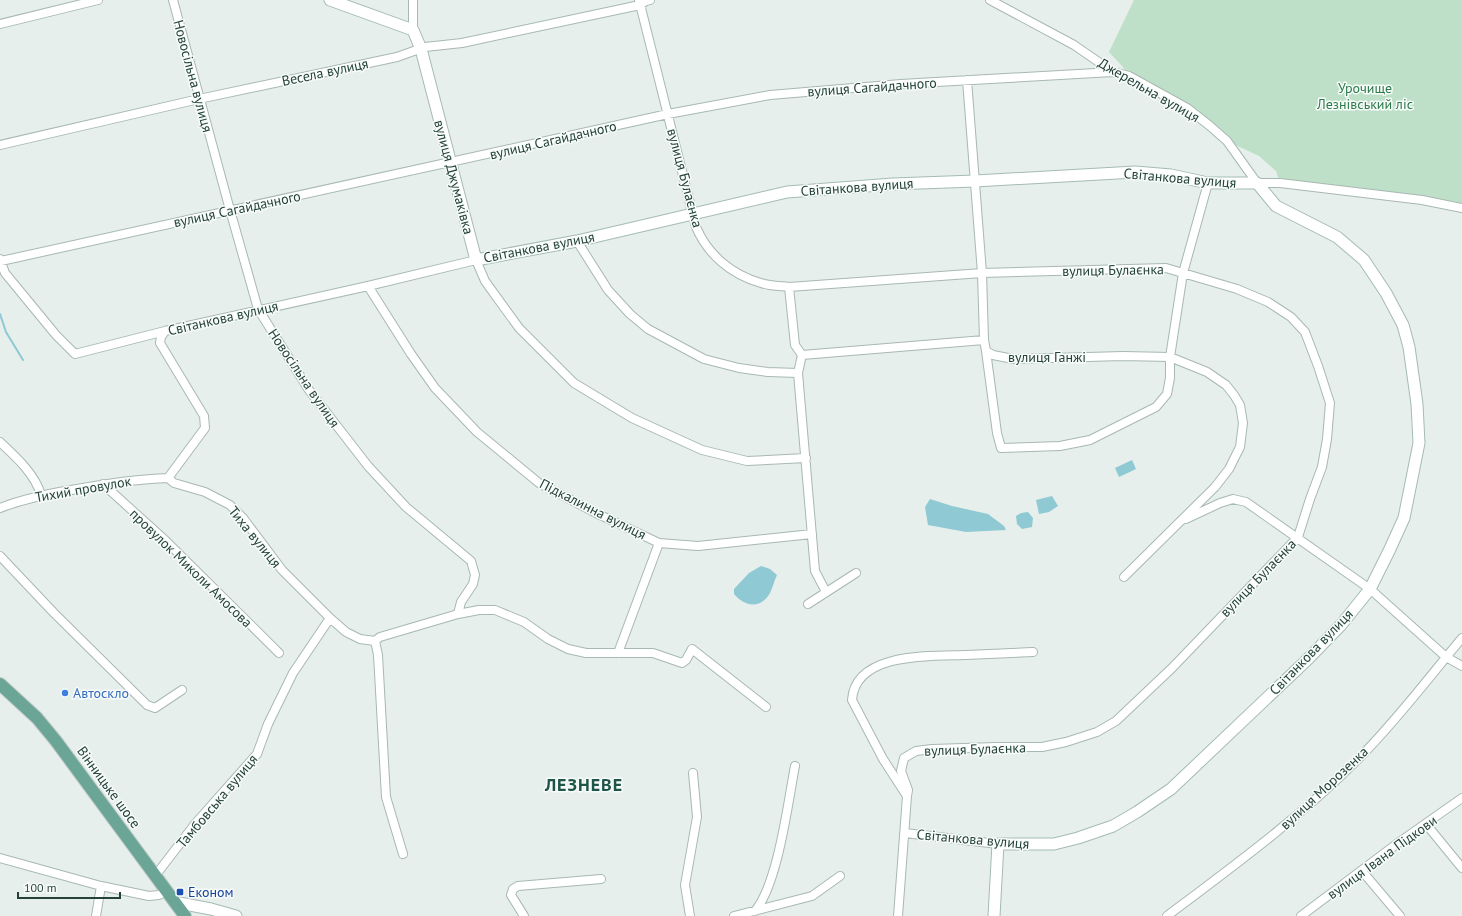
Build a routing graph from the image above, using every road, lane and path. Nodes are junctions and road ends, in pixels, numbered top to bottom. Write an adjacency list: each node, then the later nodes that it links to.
1 (98, 0): 8 (street)
2 (173, 0): 13 (street, Новосільна вулиця)
3 (330, 0): 9 (street)
4 (413, 0): 9 (street, вулиця Джумаківка)
5 (650, 0): 7 (street, Весела вулиця)
6 (990, 0): 11 (street, Джерельна вулиця)
7 (640, 2): 10 (street, Весела вулиця); 14 (street, вулиця Булаєнка)
8 (0, 24)
9 (413, 30): 10 (street, вулиця Джумаківка)
10 (421, 49): 13 (street, Весела вулиця); 16 (street, вулиця Джумаківка)
11 (1113, 72): 12 (street, вулиця Сагайдачного); 19 (street, Джерельна вулиця)
12 (967, 80): 14 (street, вулиця Сагайдачного); 17 (street)
13 (199, 99): 15 (street, Весела вулиця); 21 (street, Новосільна вулиця)
14 (668, 114): 16 (street, вулиця Сагайдачного); 22 (street, вулиця Булаєнка)
15 (0, 145)
16 (450, 163): 21 (street, вулиця Сагайдачного); 25 (street, вулиця Джумаківка)
17 (975, 181): 18 (street, Світанкова вулиця); 22 (street, Світанкова вулиця); 26 (street)
18 (1208, 183): 19 (street, Світанкова вулиця); 27 (street)
19 (1257, 183): 20 (street); 50 (street, Світанкова вулиця)
20 (1462, 208)
21 (230, 210): 24 (street, вулиця Сагайдачного); 30 (street, Новосільна вулиця)
22 (692, 214): 23 (street, Світанкова вулиця); 29 (street, вулиця Булаєнка)
23 (577, 240): 25 (street, Світанкова вулиця); 36 (street)
24 (1, 260): 31 (street, Світанкова вулиця)
25 (476, 260): 28 (street, Світанкова вулиця); 38 (street, вулиця Джумаківка)
26 (982, 273): 27 (street, вулиця Булаєнка); 29 (street, вулиця Булаєнка); 32 (street)
27 (1183, 273): 35 (street); 45 (street, вулиця Булаєнка)
28 (368, 286): 30 (street, Світанкова вулиця); 46 (street, Підкалинна вулиця)
29 (789, 287): 34 (street)
30 (258, 309): 31 (street, Світанкова вулиця); 53 (street, Новосільна вулиця)
31 (165, 330): 39 (street)
32 (984, 340): 33 (street); 34 (street)
33 (986, 351): 35 (street, вулиця Ганжі); 35 (street)
34 (802, 355): 36 (street)
35 (1170, 357): 43 (street, вулиця Ганжі)
36 (798, 373): 38 (street)
37 (0, 442): 41 (street)
38 (806, 458): 44 (street)
39 (168, 478): 40 (street, Тихий провулок); 54 (street, Тиха вулиця)
40 (103, 484): 41 (street, Тихий провулок); 58 (street, провулок Миколи Амосова)
41 (41, 496): 42 (street, Тихий провулок)
42 (0, 508)
43 (1180, 522): 45 (street); 49 (street, вулиця Ганжі)
44 (812, 534): 46 (street, Підкалинна вулиця); 51 (street)
45 (1298, 538): 50 (street); 67 (street, вулиця Булаєнка)
46 (659, 543): 59 (street)
47 (0, 556): 63 (street)
48 (856, 573): 51 (street)
49 (1124, 577)
50 (1370, 589): 60 (street); 71 (street, Світанкова вулиця)
51 (826, 592): 52 (street)
52 (808, 604)
53 (458, 614): 56 (street); 59 (street)
54 (330, 618): 56 (street, Тиха вулиця); 76 (street, Тамбовська вулиця)
55 (1462, 638): 60 (street, вулиця Морозенка)
56 (374, 641): 72 (street)
57 (1033, 652): 67 (street)
58 (279, 653)
59 (618, 653): 64 (street)
60 (1446, 657): 61 (street); 91 (street, вулиця Морозенка)
61 (1462, 666)
62 (0, 684): 76 (main road, Вінницьке шосе)
63 (182, 690)
64 (766, 707)
65 (795, 766): 82 (street)
66 (693, 773): 87 (street)
67 (907, 796): 70 (street, вулиця Булаєнка)
68 (1462, 798): 69 (street, вулиця Івана Підкови)
69 (1426, 824): 74 (street); 75 (street, вулиця Івана Підкови)
70 (905, 833): 71 (street, Світанкова вулиця); 89 (street, вулиця Булаєнка)
71 (998, 844): 90 (street)
72 (403, 854)
73 (0, 858): 79 (street)
74 (1462, 868)
75 (1362, 871): 92 (street, вулиця Івана Підкови); 93 (street)
76 (155, 876): 80 (main road, Вінницьке шосе)
77 (840, 876): 82 (street)
78 (601, 879): 86 (street)
79 (101, 886): 80 (street); 83 (street)
80 (166, 891): 81 (main road, Вінницьке шосе)
81 (174, 902): 84 (main road, Вінницьке шосе); 85 (street)
82 (755, 911): 88 (street)
83 (96, 916)
84 (185, 916)
85 (236, 916)
86 (524, 916)
87 (690, 916)
88 (734, 916)
89 (898, 916)
90 (994, 916)
91 (1167, 916)
92 (1302, 916)
93 (1400, 916)

